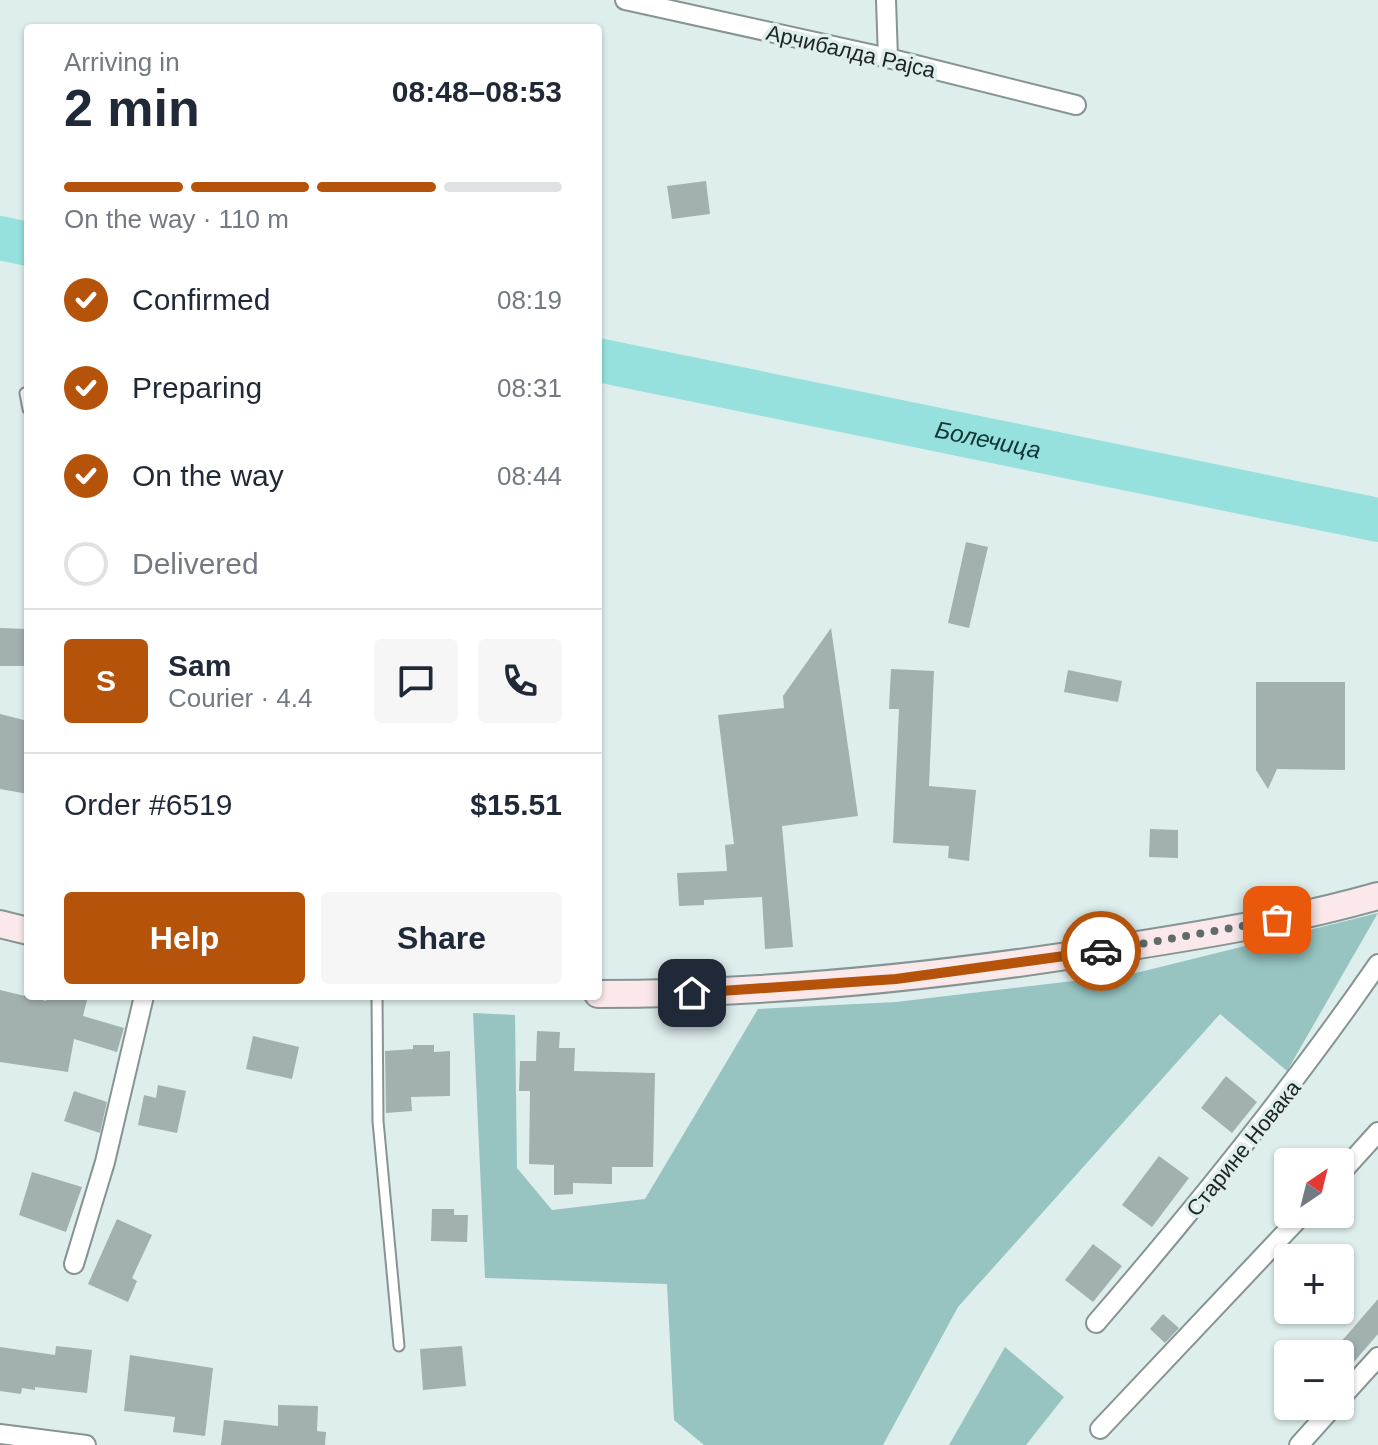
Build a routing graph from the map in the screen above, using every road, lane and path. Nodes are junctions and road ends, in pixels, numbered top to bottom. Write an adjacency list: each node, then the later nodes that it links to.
1 (625, 0): 3 (street, Арчибалда Рајса)
2 (886, 0): 3 (street)
3 (888, 58): 4 (street, Арчибалда Рајса)
4 (1076, 105)
5 (1378, 896): 9 (main road)
6 (0, 924): 7 (main road)
7 (24, 930)
8 (1378, 964): 16 (street, Старине Новака)
9 (602, 994)
10 (143, 1000): 15 (street)
11 (377, 1000): 17 (lane)
12 (1378, 1132): 13 (street)
13 (1354, 1159)
14 (1290, 1228): 21 (street)
15 (74, 1264)
16 (1096, 1323)
17 (399, 1346)
18 (1378, 1357): 19 (street)
19 (1354, 1384)
20 (1321, 1420): 24 (street)
21 (1100, 1429)
22 (0, 1434): 23 (street)
23 (86, 1445)
24 (1299, 1445)

